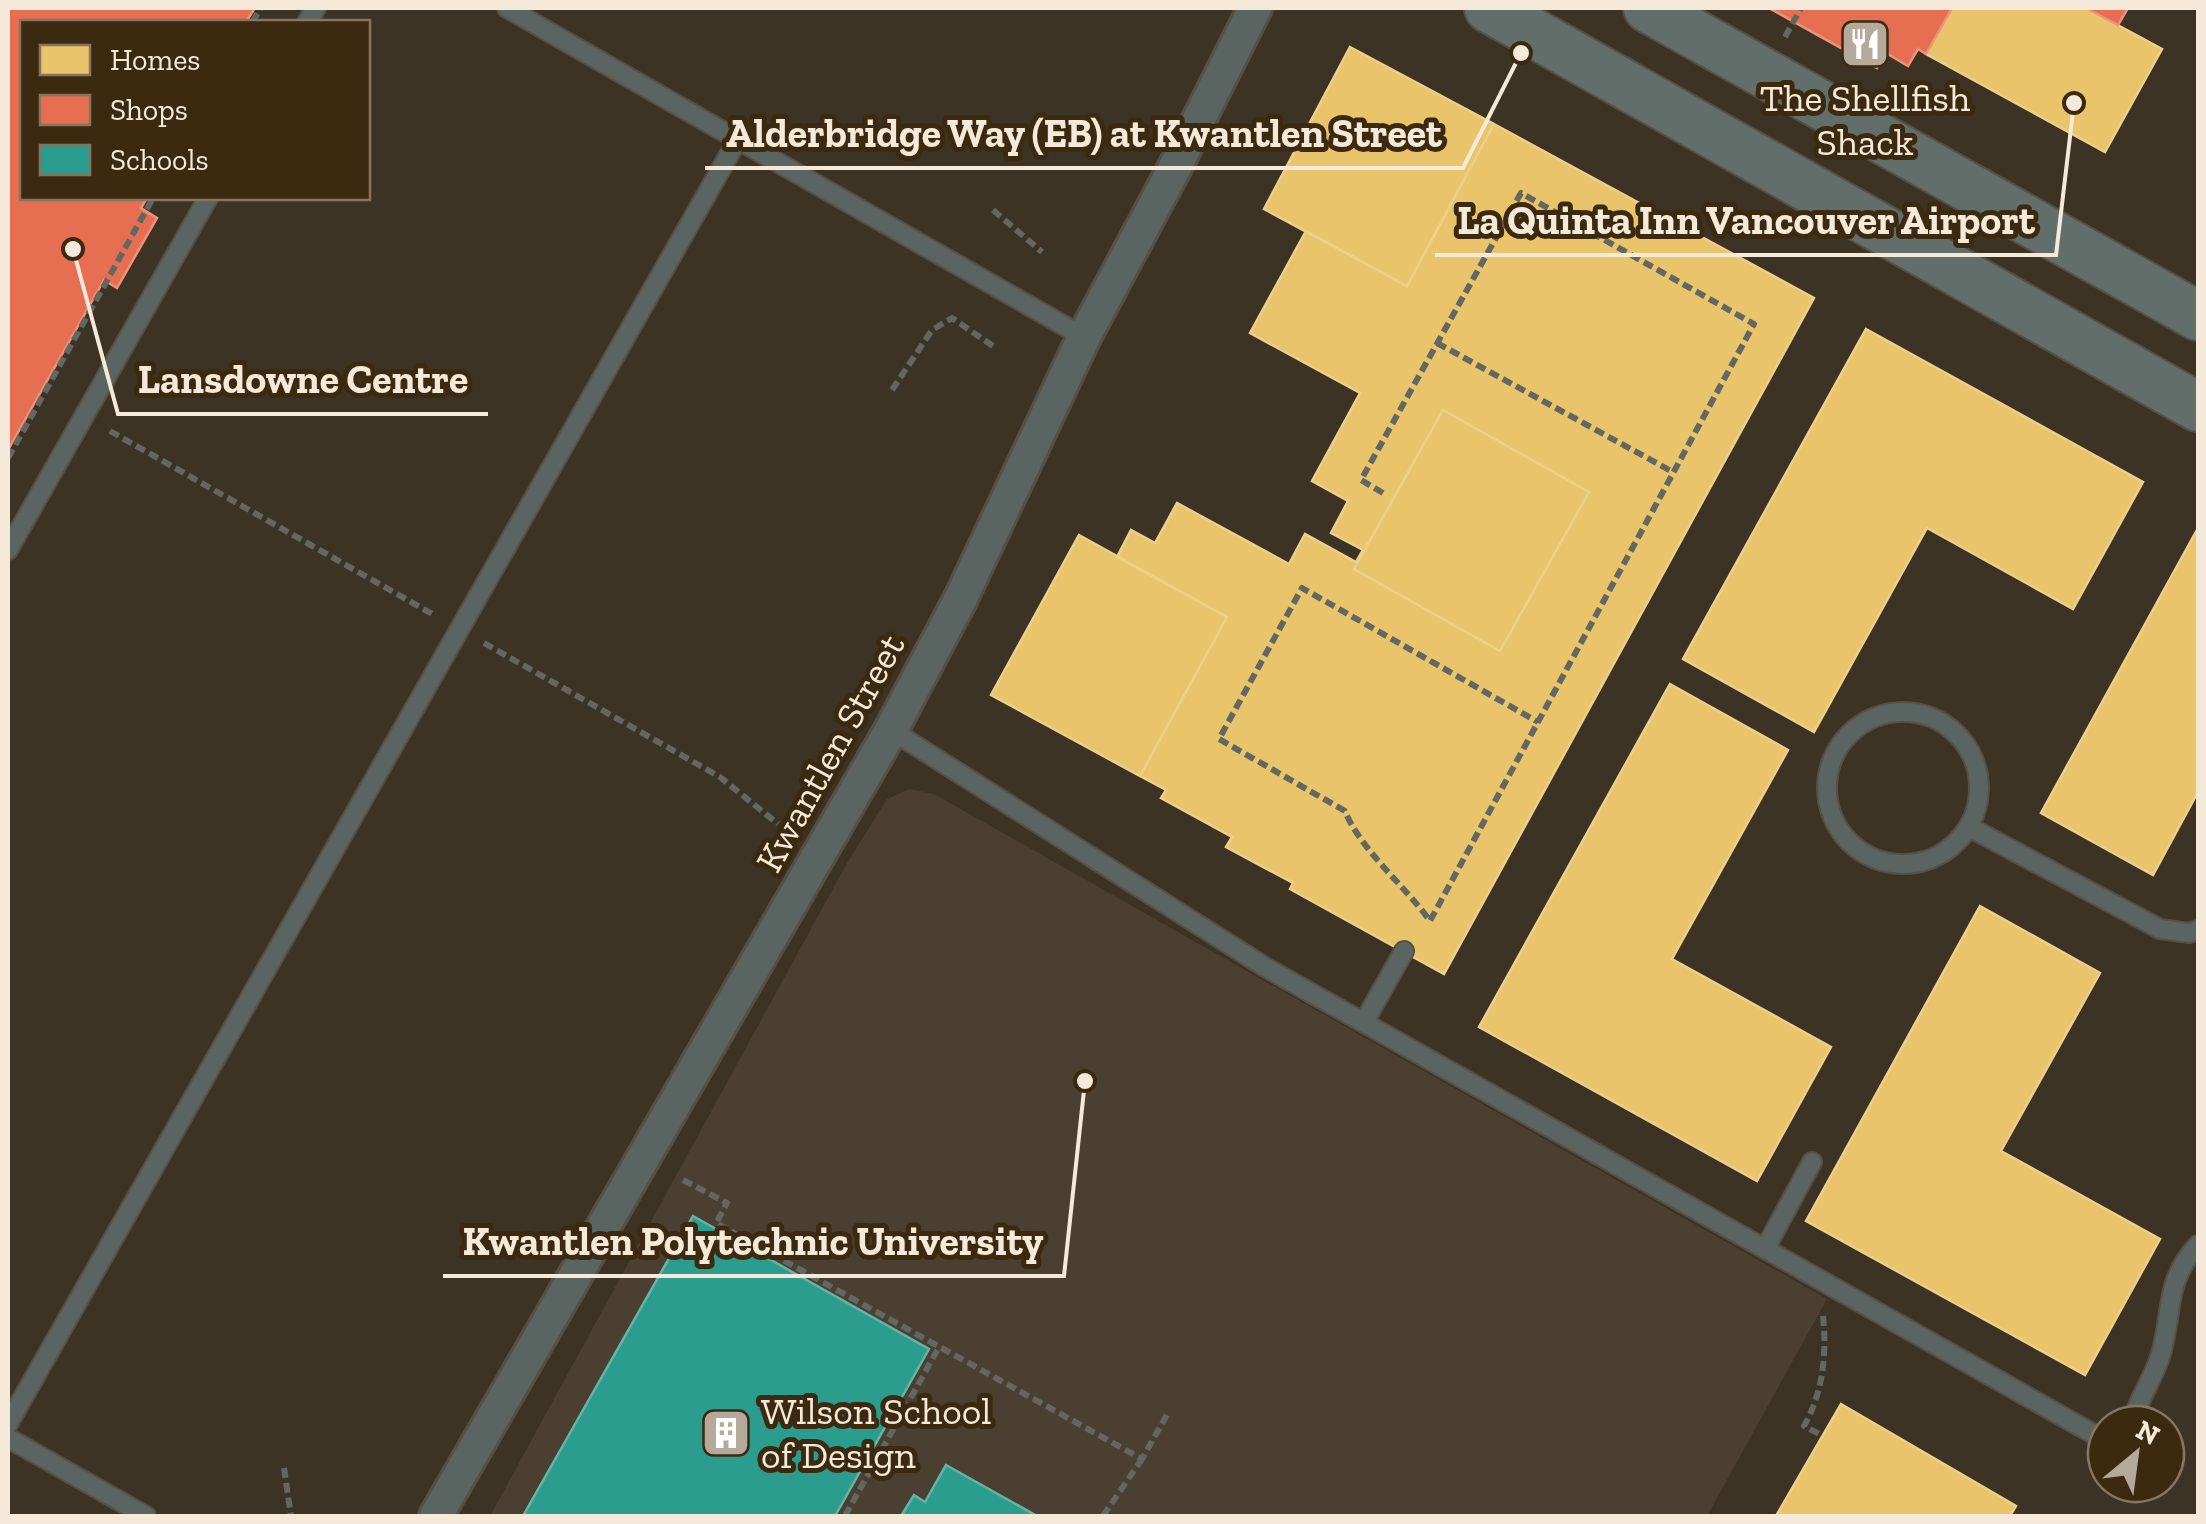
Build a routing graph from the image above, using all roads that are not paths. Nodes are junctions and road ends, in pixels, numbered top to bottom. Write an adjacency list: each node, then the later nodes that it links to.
1 (1255, 8): 8 (street, Kwantlen Street)
2 (1489, 8): 9 (main road)
3 (1648, 8): 7 (main road)
4 (514, 9): 5 (lane)
5 (738, 139): 8 (lane); 20 (lane)
6 (207, 200): 10 (lane)
7 (2198, 316)
8 (1084, 337): 11 (street, Kwantlen Street)
9 (2198, 407)
10 (8, 550)
11 (891, 730): 15 (lane); 24 (street, Kwantlen Street)
12 (1969, 827): 12 (lane); 13 (lane)
13 (2198, 930)
14 (1404, 951): 15 (lane)
15 (1364, 1022): 18 (lane)
16 (1812, 1162): 18 (lane)
17 (2198, 1245): 19 (lane)
18 (1765, 1248): 21 (lane)
19 (2140, 1404)
20 (8, 1424)
21 (2086, 1430)
22 (8, 1438): 23 (lane)
23 (146, 1516)
24 (436, 1516)

